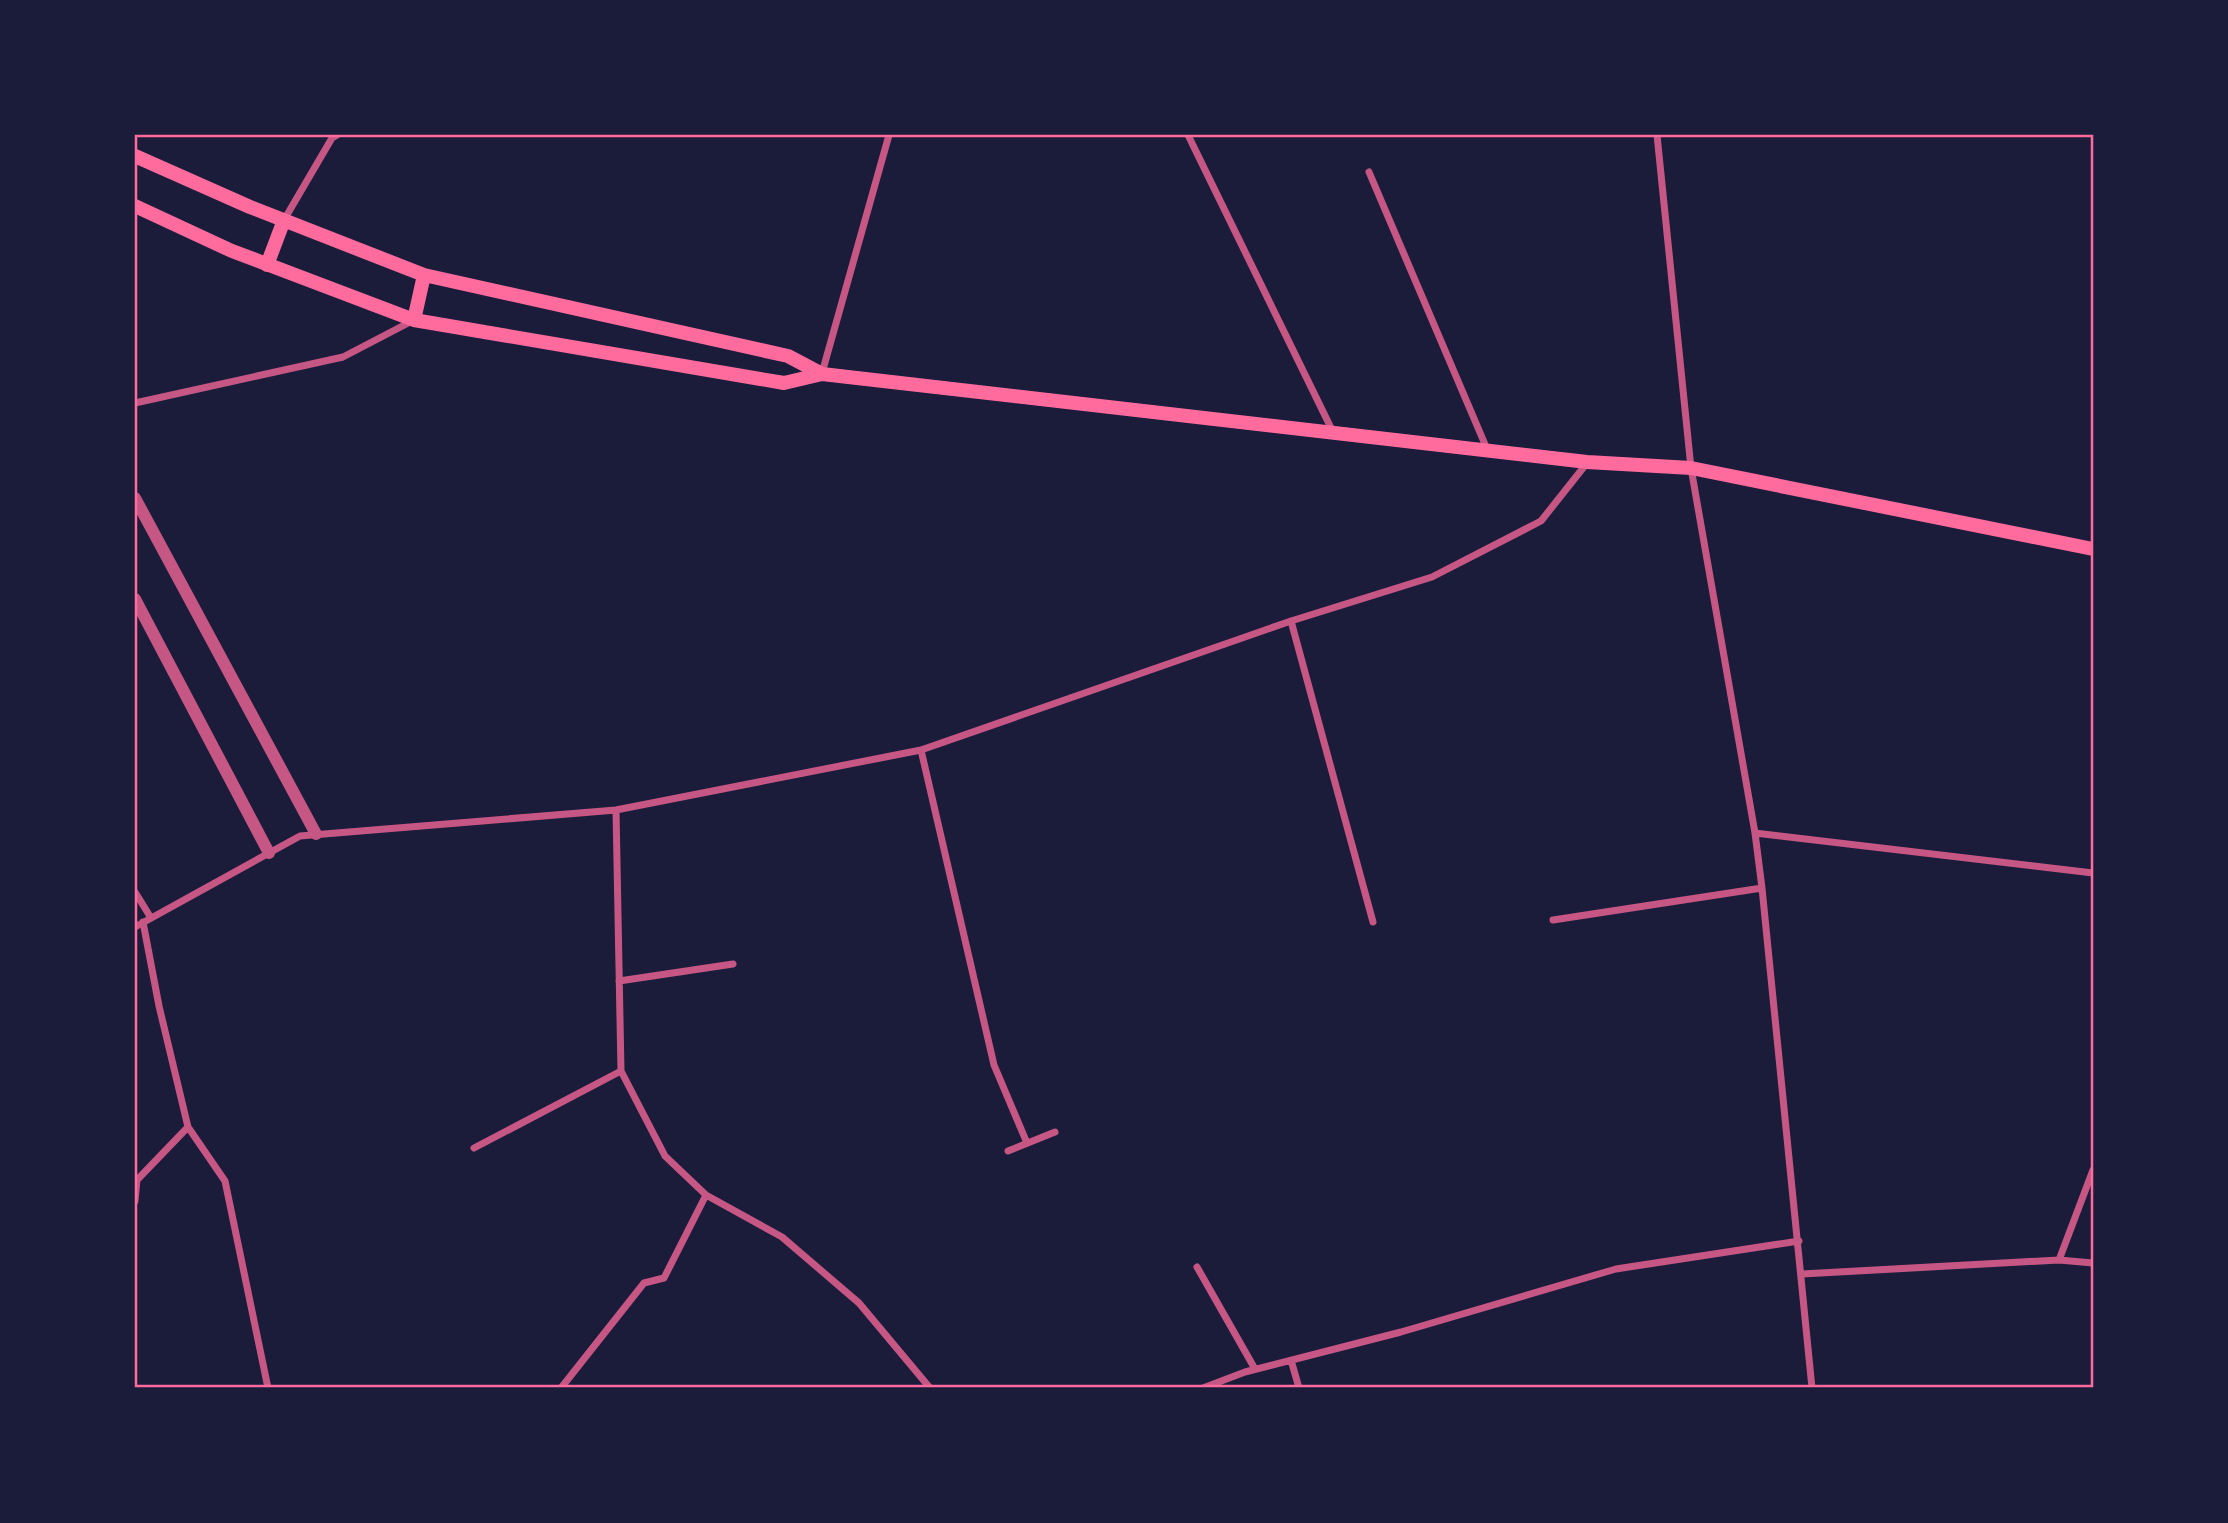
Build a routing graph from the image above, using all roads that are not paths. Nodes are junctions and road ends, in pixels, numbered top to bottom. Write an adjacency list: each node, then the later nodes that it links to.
1 (337, 135): 8 (street)
2 (889, 135): 12 (street)
3 (1188, 135): 14 (street)
4 (1657, 135): 17 (street)
5 (135, 156): 8 (main road)
6 (1370, 172): 15 (street)
7 (135, 206): 9 (main road)
8 (284, 220): 9 (main road); 10 (main road)
9 (267, 265): 11 (main road)
10 (424, 275): 11 (main road); 12 (main road)
11 (414, 320): 12 (main road); 13 (street)
12 (822, 374): 14 (main road)
13 (135, 403)
14 (1332, 432): 15 (main road)
15 (1488, 450): 16 (main road)
16 (1587, 462): 17 (main road); 21 (street)
17 (1691, 468): 19 (main road); 24 (street)
18 (135, 498): 25 (street)
19 (2093, 549)
20 (135, 599): 26 (street)
21 (1292, 621): 22 (street); 33 (street)
22 (921, 750): 23 (street); 40 (street)
23 (616, 810): 25 (street); 36 (street)
24 (1755, 833): 27 (street); 28 (street)
25 (316, 834): 26 (street)
26 (268, 853): 30 (street)
27 (2093, 873)
28 (1762, 888): 31 (street); 46 (street)
29 (135, 892): 30 (street)
30 (151, 918): 32 (street)
31 (1553, 920)
32 (143, 922): 34 (street); 38 (street)
33 (1373, 922)
34 (135, 927)
35 (733, 964): 36 (street)
36 (619, 981): 37 (street)
37 (621, 1071): 41 (street); 44 (street)
38 (188, 1127): 45 (street); 53 (street)
39 (1055, 1132): 40 (street)
40 (1027, 1143): 42 (street)
41 (474, 1148)
42 (1008, 1151)
43 (2093, 1170): 47 (street)
44 (706, 1195): 54 (street); 55 (street)
45 (135, 1201)
46 (1799, 1241): 50 (street); 51 (street)
47 (2059, 1260): 48 (street); 50 (street)
48 (2093, 1263)
49 (1197, 1267): 52 (street)
50 (1802, 1274): 58 (street)
51 (1291, 1360): 52 (street); 57 (street)
52 (1255, 1369): 56 (street)
53 (268, 1388)
54 (561, 1388)
55 (930, 1388)
56 (1203, 1388)
57 (1299, 1388)
58 (1812, 1388)

